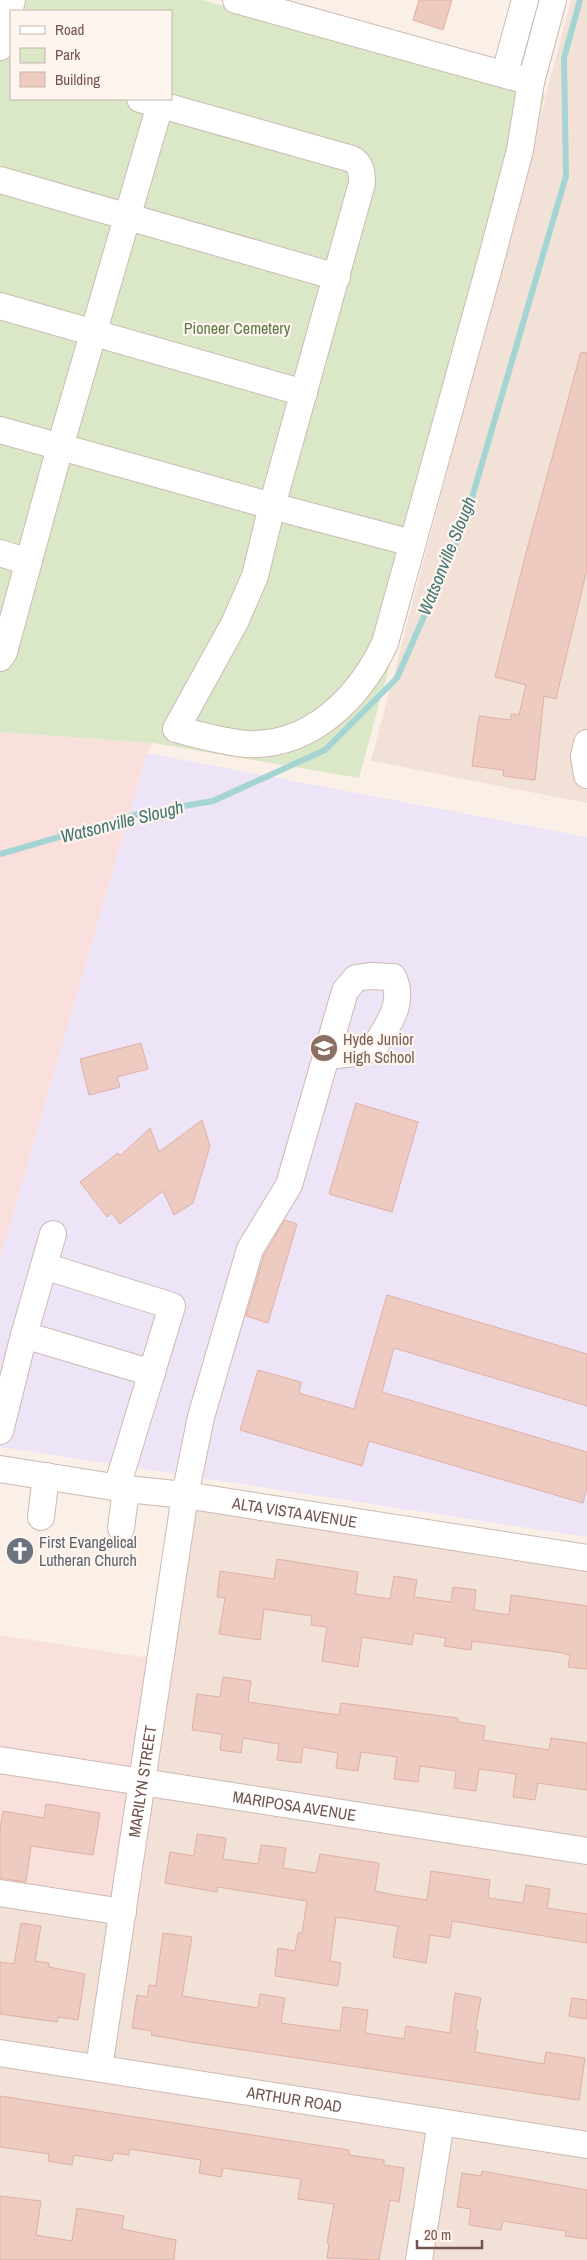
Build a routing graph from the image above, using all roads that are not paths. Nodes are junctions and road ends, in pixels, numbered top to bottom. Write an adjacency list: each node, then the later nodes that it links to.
1 (12, 0): 5 (street)
2 (236, 0): 6 (street)
3 (525, 0): 6 (street)
4 (553, 0): 7 (street)
5 (0, 46)
6 (505, 74): 7 (street)
7 (531, 82): 18 (street)
8 (150, 102): 10 (street); 11 (street)
9 (0, 180): 10 (street)
10 (128, 217): 11 (street); 13 (street)
11 (337, 277): 14 (street)
12 (0, 306): 13 (street)
13 (94, 332): 14 (street); 16 (street)
14 (304, 393): 17 (street)
15 (0, 430): 16 (street)
16 (60, 447): 17 (street); 20 (street)
17 (272, 506): 18 (street); 18 (street)
18 (412, 543)
19 (0, 554): 20 (street)
20 (28, 562): 21 (street)
21 (0, 658)
22 (587, 743): 23 (street)
23 (587, 775)
24 (326, 1056): 33 (street, MARILYN STREET)
25 (53, 1234): 26 (street)
26 (44, 1266): 27 (street); 28 (street)
27 (24, 1335): 28 (street); 29 (street)
28 (152, 1373): 32 (street)
29 (0, 1431)
30 (0, 1469): 31 (street, ALTA VISTA AVENUE)
31 (46, 1476): 32 (street, ALTA VISTA AVENUE); 34 (street)
32 (122, 1488): 33 (street, ALTA VISTA AVENUE); 35 (street)
33 (185, 1495): 36 (street, ALTA VISTA AVENUE); 38 (street, MARILYN STREET)
34 (41, 1517)
35 (121, 1528)
36 (587, 1558)
37 (0, 1760): 38 (street, MARIPOSA AVENUE)
38 (143, 1782): 39 (street, MARIPOSA AVENUE); 41 (street, MARILYN STREET)
39 (587, 1850)
40 (0, 1893): 41 (street)
41 (123, 1912): 43 (street, MARILYN STREET)
42 (0, 2053): 43 (street, ARTHUR ROAD)
43 (99, 2068): 44 (street, ARTHUR ROAD)
44 (441, 2122): 45 (street, ARTHUR ROAD); 46 (street)
45 (587, 2145)
46 (419, 2260)

